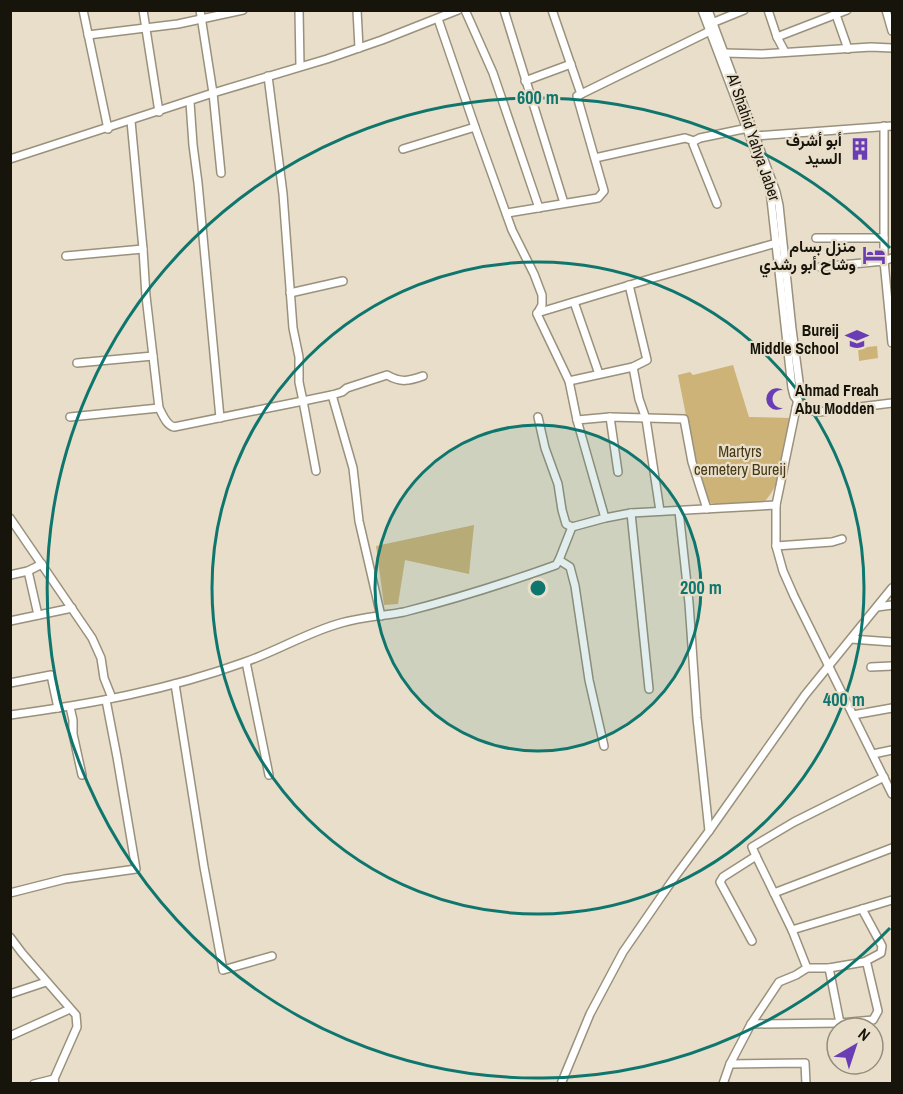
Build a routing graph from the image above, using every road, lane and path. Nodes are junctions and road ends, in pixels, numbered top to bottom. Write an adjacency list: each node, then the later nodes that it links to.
1 (83, 10): 22 (street)
2 (142, 10): 19 (street)
3 (243, 10): 17 (street)
4 (299, 10): 30 (street)
5 (357, 10): 24 (street)
6 (458, 10): 18 (street)
7 (465, 10): 50 (street)
8 (504, 10): 32 (street)
9 (552, 10): 29 (street)
10 (702, 10): 20 (street, Al Shahid Yahya Jaber)
11 (708, 10): 20 (street, Al Shahid Yahya Jaber)
12 (744, 10): 20 (street)
13 (768, 10): 23 (street)
14 (847, 10): 16 (street)
15 (886, 10): 21 (street)
16 (835, 13): 23 (street); 26 (street)
17 (201, 14): 19 (street); 33 (street)
18 (438, 19): 24 (street); 39 (street)
19 (145, 27): 22 (street); 36 (street)
20 (712, 28): 28 (street, Al Shahid Yahya Jaber); 34 (street); 40 (street, Al Shahid Yahya Jaber)
21 (892, 29)
22 (88, 35): 41 (street)
23 (777, 38): 27 (street)
24 (359, 48): 30 (street)
25 (892, 48): 26 (street)
26 (849, 49): 27 (street)
27 (785, 52): 28 (street)
28 (724, 54): 40 (street, Al Shahid Yahya Jaber)
29 (571, 64): 32 (street); 34 (street)
30 (300, 66): 31 (street)
31 (268, 76): 33 (street); 62 (street)
32 (525, 81): 48 (street)
33 (213, 93): 35 (street); 47 (street)
34 (581, 94): 45 (street)
35 (190, 102): 36 (street); 80 (street)
36 (159, 112): 37 (street)
37 (131, 121): 41 (street); 55 (street)
38 (888, 126): 42 (street); 53 (street)
39 (474, 127): 44 (street); 51 (street)
40 (748, 128): 42 (street, Al Shahid Yahya Jaber); 43 (street); 54 (street, Al Shahid Yahya Jaber)
41 (108, 129): 46 (street)
42 (755, 135): 54 (street, Al Shahid Yahya Jaber)
43 (694, 141): 45 (street); 49 (street)
44 (403, 149)
45 (595, 158): 48 (street)
46 (10, 159)
47 (221, 173)
48 (564, 203): 50 (street)
49 (717, 204)
50 (539, 208): 51 (street)
51 (507, 213): 64 (street)
52 (816, 238): 53 (street)
53 (884, 238): 58 (street)
54 (779, 242): 61 (street); 75 (street, Al Shahid Yahya Jaber)
55 (143, 249): 56 (street); 66 (street)
56 (66, 256)
57 (892, 258): 58 (street)
58 (884, 261): 59 (street); 65 (street)
59 (820, 267)
60 (343, 281): 62 (street)
61 (629, 285): 63 (street); 68 (street)
62 (290, 293): 73 (street)
63 (574, 302): 64 (street); 69 (street)
64 (537, 314): 71 (street)
65 (892, 343)
66 (153, 356): 67 (street); 76 (street)
67 (76, 363)
68 (633, 367): 69 (street); 81 (street)
69 (599, 374): 71 (street)
70 (423, 376): 72 (street)
71 (569, 381): 82 (street)
72 (332, 395): 73 (street); 104 (street)
73 (303, 401): 80 (street); 83 (street)
74 (892, 403): 75 (street)
75 (797, 405): 85 (street, Al Shahid Yahya Jaber)
76 (159, 408): 77 (street); 80 (street)
77 (70, 417)
78 (538, 417): 92 (street)
79 (610, 417): 81 (street); 82 (street); 84 (street)
80 (219, 418)
81 (646, 418): 86 (street); 87 (street)
82 (577, 420): 91 (street)
83 (316, 471)
84 (618, 472)
85 (776, 505): 86 (street); 94 (street, Al Shahid Yahya Jaber)
86 (707, 509): 88 (street)
87 (660, 511): 88 (street); 89 (street)
88 (679, 511): 128 (street)
89 (631, 513): 91 (street); 114 (street)
90 (10, 518): 96 (street)
91 (605, 518): 92 (street)
92 (572, 527): 95 (street)
93 (842, 539): 94 (street)
94 (776, 546): 109 (street, Al Shahid Yahya Jaber)
95 (559, 560): 104 (street); 121 (street)
96 (42, 564): 97 (street); 102 (street)
97 (28, 571): 98 (street); 103 (street)
98 (10, 575)
99 (892, 588): 101 (street)
100 (892, 605): 101 (street)
101 (877, 607): 106 (street)
102 (72, 608): 103 (street); 115 (street)
103 (38, 615): 105 (street)
104 (381, 616): 108 (street)
105 (10, 621)
106 (851, 639): 107 (street); 109 (street)
107 (892, 642)
108 (246, 662): 113 (street); 125 (street)
109 (828, 666): 120 (street, Al Shahid Yahya Jaber); 128 (street)
110 (892, 666): 111 (street)
111 (871, 668)
112 (10, 682): 117 (street)
113 (175, 684): 115 (street); 138 (street)
114 (649, 689)
115 (109, 699): 116 (street); 131 (street)
116 (70, 707): 117 (street); 124 (street)
117 (58, 708): 119 (street)
118 (892, 708): 120 (street)
119 (10, 715)
120 (853, 715): 123 (street, Al Shahid Yahya Jaber)
121 (604, 746)
122 (892, 750): 123 (street)
123 (873, 754): 126 (street, Al Shahid Yahya Jaber)
124 (82, 775)
125 (269, 775)
126 (884, 777): 127 (street, Al Shahid Yahya Jaber); 130 (street)
127 (892, 794)
128 (710, 831): 153 (street)
129 (892, 848): 132 (street)
130 (756, 856): 132 (street); 137 (street)
131 (10, 893)
132 (774, 893): 135 (street)
133 (892, 900): 134 (street)
134 (862, 909): 135 (street); 139 (street)
135 (792, 930): 140 (street)
136 (10, 937): 142 (street)
137 (752, 942)
138 (272, 956)
139 (864, 962): 141 (street); 146 (street)
140 (807, 968): 141 (street); 148 (street)
141 (829, 968): 145 (street)
142 (46, 982): 143 (street); 144 (street)
143 (10, 994)
144 (70, 1008): 149 (street); 151 (street)
145 (839, 1016)
146 (875, 1016)
147 (825, 1023): 148 (street)
148 (752, 1024): 150 (street)
149 (10, 1036)
150 (730, 1064): 154 (street); 155 (street)
151 (54, 1081): 152 (street)
152 (34, 1083)
153 (561, 1083)
154 (723, 1083)
155 (807, 1083)

